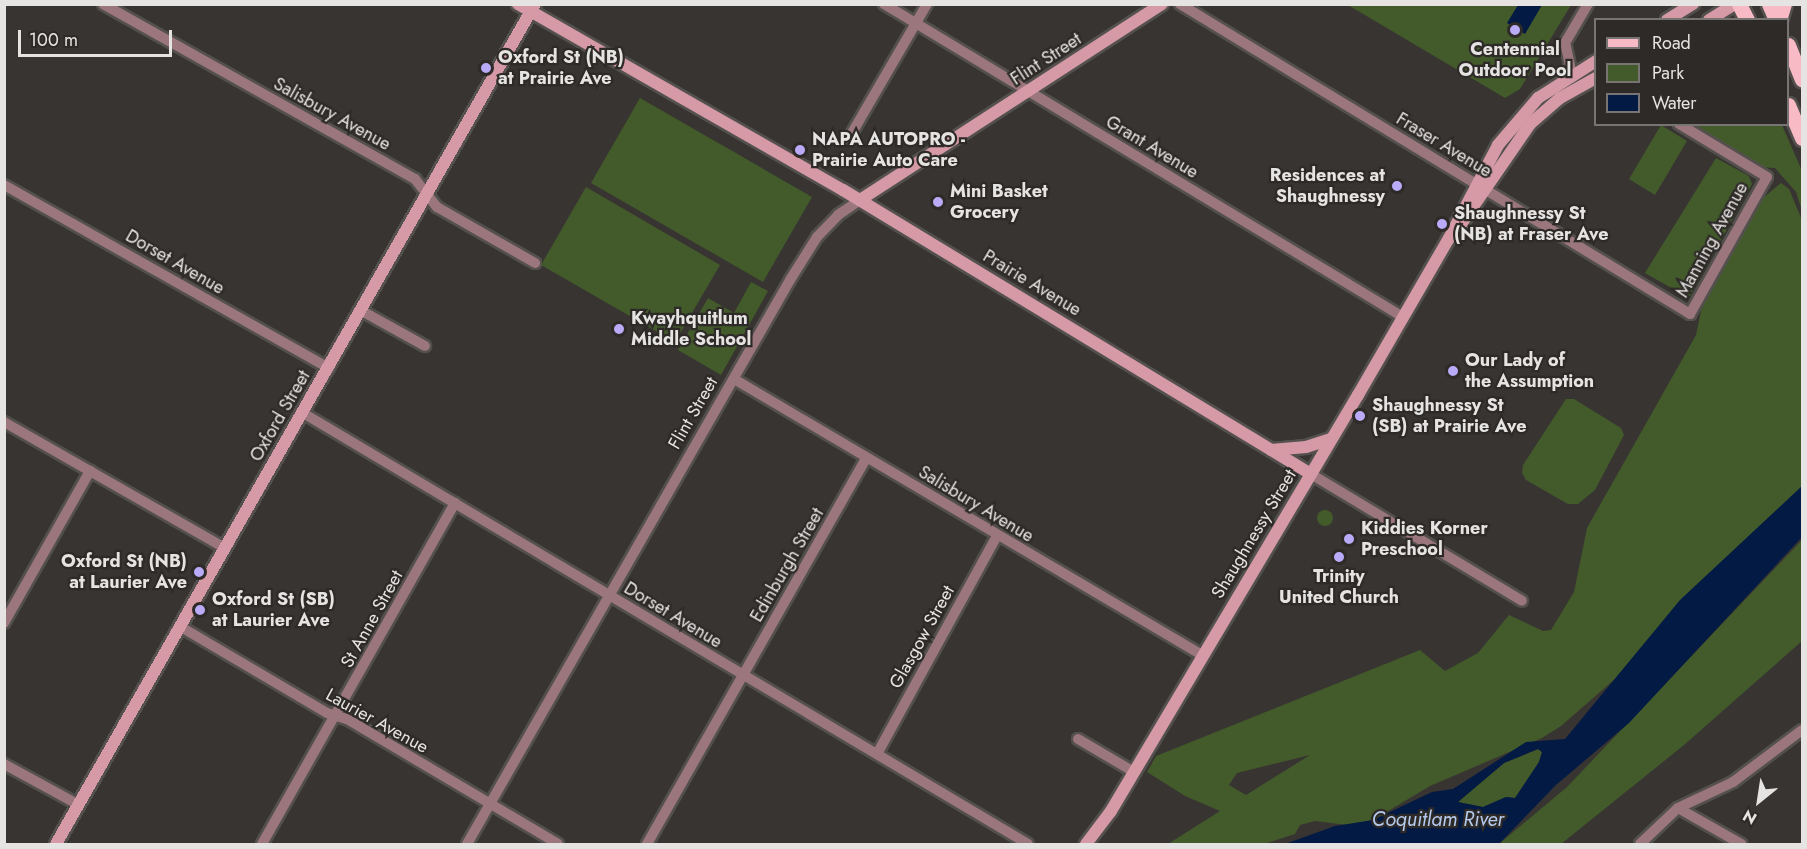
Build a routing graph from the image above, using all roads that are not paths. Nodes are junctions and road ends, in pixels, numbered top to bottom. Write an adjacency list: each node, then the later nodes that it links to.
1 (103, 4): 29 (street, Salisbury Avenue)
2 (518, 4): 11 (main road, Prairie Avenue)
3 (884, 4): 16 (street, Grant Avenue)
4 (927, 4): 16 (street)
5 (1162, 4): 22 (main road, Flint Street)
6 (1180, 4): 28 (street, Fraser Avenue)
7 (1588, 4): 19 (street)
8 (1693, 4): 12 (main road)
9 (1737, 4): 13 (main road); 14 (main road)
10 (1769, 4): 15 (main road)
11 (533, 8): 29 (main road, Oxford Street); 30 (main road, Prairie Avenue)
12 (1670, 18)
13 (1712, 18)
14 (1746, 18)
15 (1777, 18)
16 (916, 23): 22 (street, Grant Avenue); 25 (street)
17 (1789, 47): 21 (main road)
18 (1594, 62): 19 (main road, Shaughnessy Street)
19 (1572, 75): 28 (main road, Shaughnessy Street)
20 (1594, 79): 28 (main road, Shaughnessy Street)
21 (1803, 79)
22 (1030, 92): 30 (main road, Flint Street); 34 (street, Grant Avenue)
23 (1789, 107): 26 (main road)
24 (1682, 126): 33 (street, Manning Avenue)
25 (849, 138)
26 (1803, 138)
27 (4, 185): 36 (street, Dorset Avenue)
28 (1481, 185): 33 (street, Fraser Avenue); 34 (main road, Shaughnessy Street)
29 (427, 195): 31 (street, Salisbury Avenue); 32 (main road, Oxford Street)
30 (860, 200): 37 (street, Flint Street); 41 (main road, Prairie Avenue)
31 (535, 263)
32 (362, 310): 35 (street); 36 (main road, Oxford Street)
33 (1690, 314)
34 (1403, 317): 40 (main road, Shaughnessy Street)
35 (425, 346)
36 (329, 368): 38 (main road, Oxford Street)
37 (734, 379): 42 (street, Salisbury Avenue); 48 (street, Flint Street)
38 (303, 413): 45 (street, Dorset Avenue); 47 (main road, Oxford Street)
39 (4, 423): 43 (street)
40 (1331, 439): 41 (main road); 44 (main road, Shaughnessy Street)
41 (1270, 450): 44 (main road, Prairie Avenue)
42 (866, 458): 46 (street, Salisbury Avenue); 53 (street, Edinburgh Street)
43 (90, 471): 47 (street); 50 (street)
44 (1311, 474): 49 (street, Prairie Avenue); 52 (main road, Shaughnessy Street)
45 (455, 503): 48 (street, Dorset Avenue); 54 (street, St Anne Street)
46 (997, 536): 52 (street, Salisbury Avenue); 57 (street, Glasgow Street)
47 (225, 548): 51 (main road, Oxford Street)
48 (608, 595): 53 (street, Dorset Avenue); 61 (street, Flint Street)
49 (1522, 601)
50 (4, 623)
51 (181, 627): 54 (street, Laurier Avenue); 60 (main road, Oxford Street)
52 (1203, 655): 59 (main road, Shaughnessy Street)
53 (742, 675): 57 (street, Dorset Avenue); 67 (street, Edinburgh Street)
54 (336, 716): 61 (street, Laurier Avenue); 64 (street, St Anne Street)
55 (1803, 730): 62 (street)
56 (1078, 739): 59 (street)
57 (877, 754): 68 (street, Dorset Avenue)
58 (4, 764): 60 (street)
59 (1134, 772): 69 (main road, Shaughnessy Street)
60 (79, 805): 63 (main road, Oxford Street)
61 (490, 805): 65 (street, Flint Street); 66 (street, Laurier Avenue)
62 (1678, 808): 70 (street); 71 (street)
63 (56, 844)
64 (262, 844)
65 (467, 844)
66 (558, 844)
67 (646, 844)
68 (1028, 844)
69 (1086, 844)
70 (1640, 844)
71 (1741, 844)

